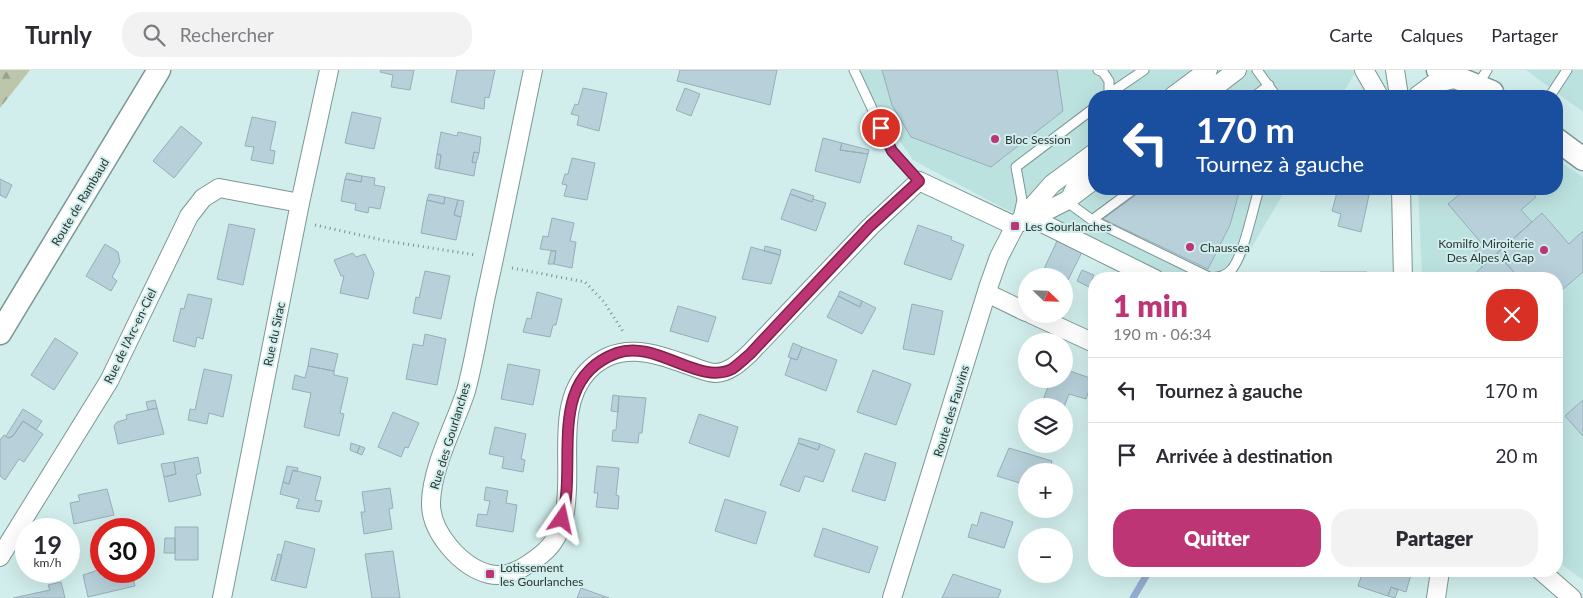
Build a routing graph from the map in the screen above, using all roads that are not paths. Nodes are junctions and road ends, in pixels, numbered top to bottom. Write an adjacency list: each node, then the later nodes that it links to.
1 (159, 70): 47 (street, Route de Rambaud)
2 (329, 70): 36 (street, Rue du Sirac)
3 (532, 70): 30 (street, Rue des Gourlanches)
4 (854, 70): 30 (lane)
5 (1098, 70): 15 (lane)
6 (1144, 70): 16 (lane)
7 (1208, 70): 17 (street)
8 (1237, 70): 18 (street)
9 (1256, 70): 14 (lane)
10 (1364, 70): 21 (street)
11 (1395, 70): 22 (street)
12 (1568, 70): 24 (lane)
13 (1475, 80): 23 (street)
14 (1269, 85): 19 (lane); 20 (lane)
15 (1108, 90)
16 (1114, 90)
17 (1184, 90)
18 (1211, 90)
19 (1263, 90)
20 (1272, 90)
21 (1376, 90)
22 (1398, 90)
23 (1425, 90)
24 (1554, 90)
25 (1088, 113): 39 (lane)
26 (1563, 144): 28 (street)
27 (1088, 157): 39 (street, Route des Fauvins)
28 (1583, 159)
29 (1088, 172): 35 (lane)
30 (919, 181): 39 (street)
31 (1088, 184): 35 (street)
32 (1126, 195): 38 (lane)
33 (1257, 195): 42 (lane)
34 (1401, 195): 43 (street)
35 (1066, 201): 37 (street); 38 (lane)
36 (300, 203): 49 (street, Rue de l'Arc-en-Ciel); 52 (street, Rue du Sirac)
37 (1032, 218): 39 (street); 40 (street)
38 (1092, 220): 41 (lane)
39 (1015, 226): 44 (street, Route des Fauvins)
40 (1141, 272)
41 (1199, 272)
42 (1228, 272)
43 (1403, 272)
44 (987, 293): 45 (street); 53 (street, Route des Fauvins)
45 (1018, 308)
46 (1051, 323): 48 (street)
47 (0, 333)
48 (1088, 340)
49 (0, 557)
50 (1439, 577): 54 (street)
51 (1548, 577): 55 (street)
52 (222, 598)
53 (892, 598)
54 (1436, 598)
55 (1572, 598)

